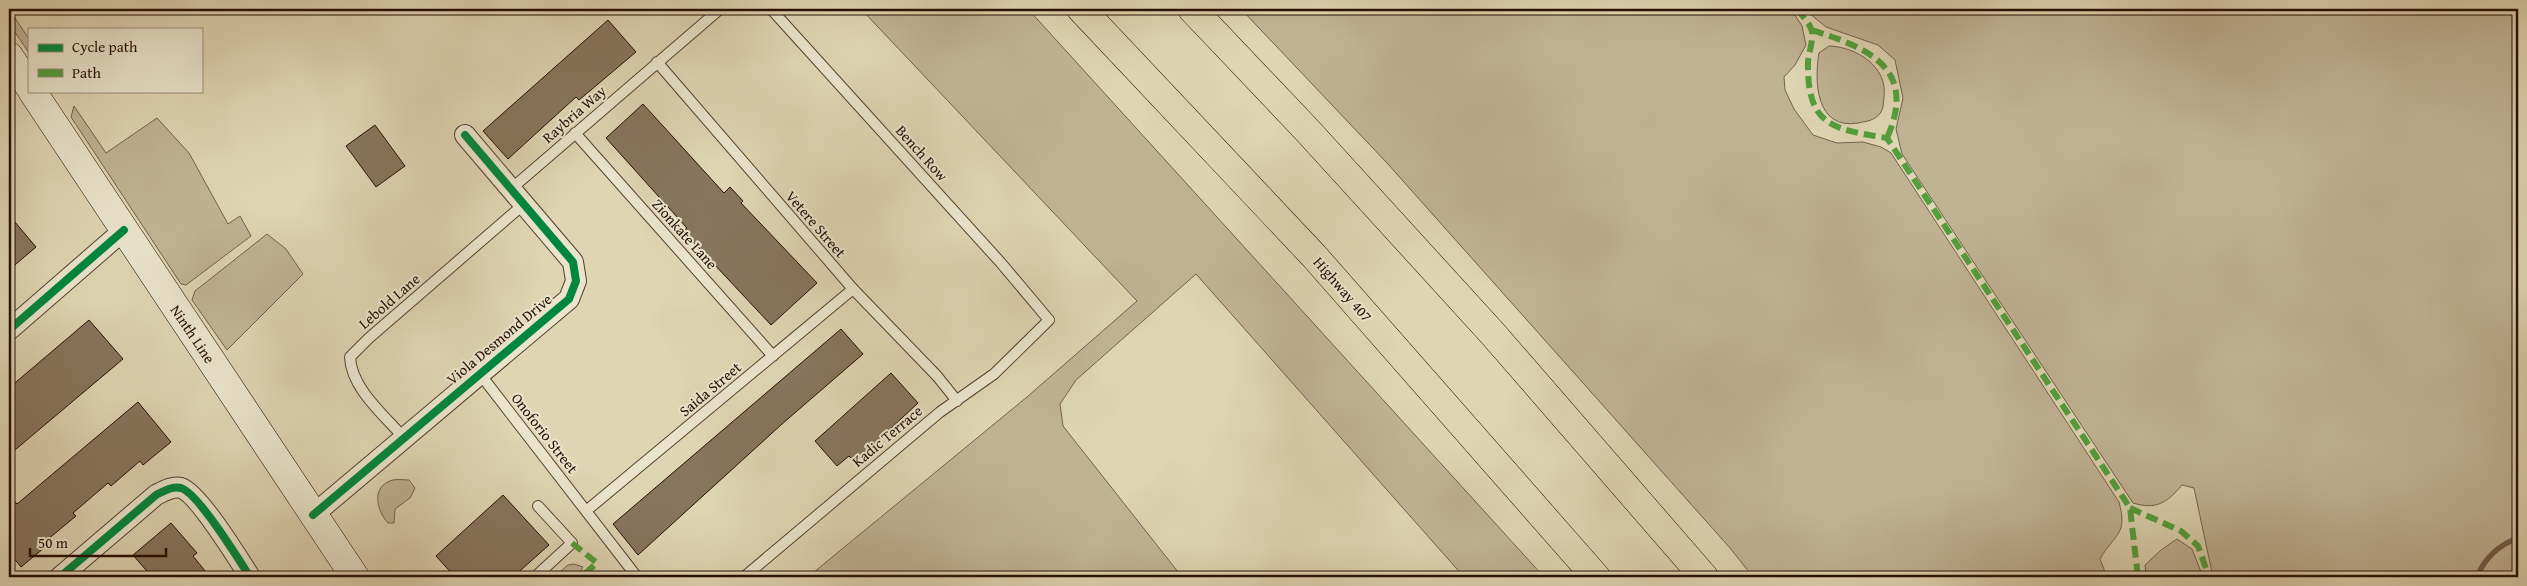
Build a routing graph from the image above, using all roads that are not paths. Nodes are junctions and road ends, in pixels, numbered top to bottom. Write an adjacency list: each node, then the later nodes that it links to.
1 (720, 9): 6 (lane)
2 (771, 9): 15 (lane, Bench Row)
3 (1081, 9): 30 (highway, Highway 407)
4 (1192, 9): 31 (highway)
5 (9, 56): 7 (main road)
6 (657, 62): 9 (lane, Raybria Way); 14 (lane, Vetere Street)
7 (28, 84)
8 (33, 92): 13 (main road, Ninth Line)
9 (574, 133): 11 (lane, Raybria Way); 17 (lane, Zionkate Lane)
10 (465, 135): 11 (street, Viola Desmond Drive)
11 (511, 189): 12 (street, Viola Desmond Drive)
12 (524, 204): 18 (street, Viola Desmond Drive); 20 (lane, Lebold Lane)
13 (124, 230): 16 (street); 23 (main road, Ninth Line)
14 (853, 289): 17 (lane, Saida Street); 19 (lane, Vetere Street)
15 (1050, 320): 19 (lane, Kadic Terrace)
16 (9, 330)
17 (773, 356): 22 (lane, Saida Street)
18 (480, 374): 20 (street, Viola Desmond Drive); 22 (lane, Onoforio Street)
19 (957, 401): 29 (lane, Kadic Terrace)
20 (404, 438): 23 (street, Viola Desmond Drive)
21 (538, 506): 27 (lane)
22 (586, 511): 28 (lane)
23 (313, 515): 26 (main road, Ninth Line)
24 (60, 577): 25 (street)
25 (250, 577)
26 (355, 577)
27 (535, 577)
28 (637, 577)
29 (744, 577)
30 (1596, 577)
31 (1704, 577)

